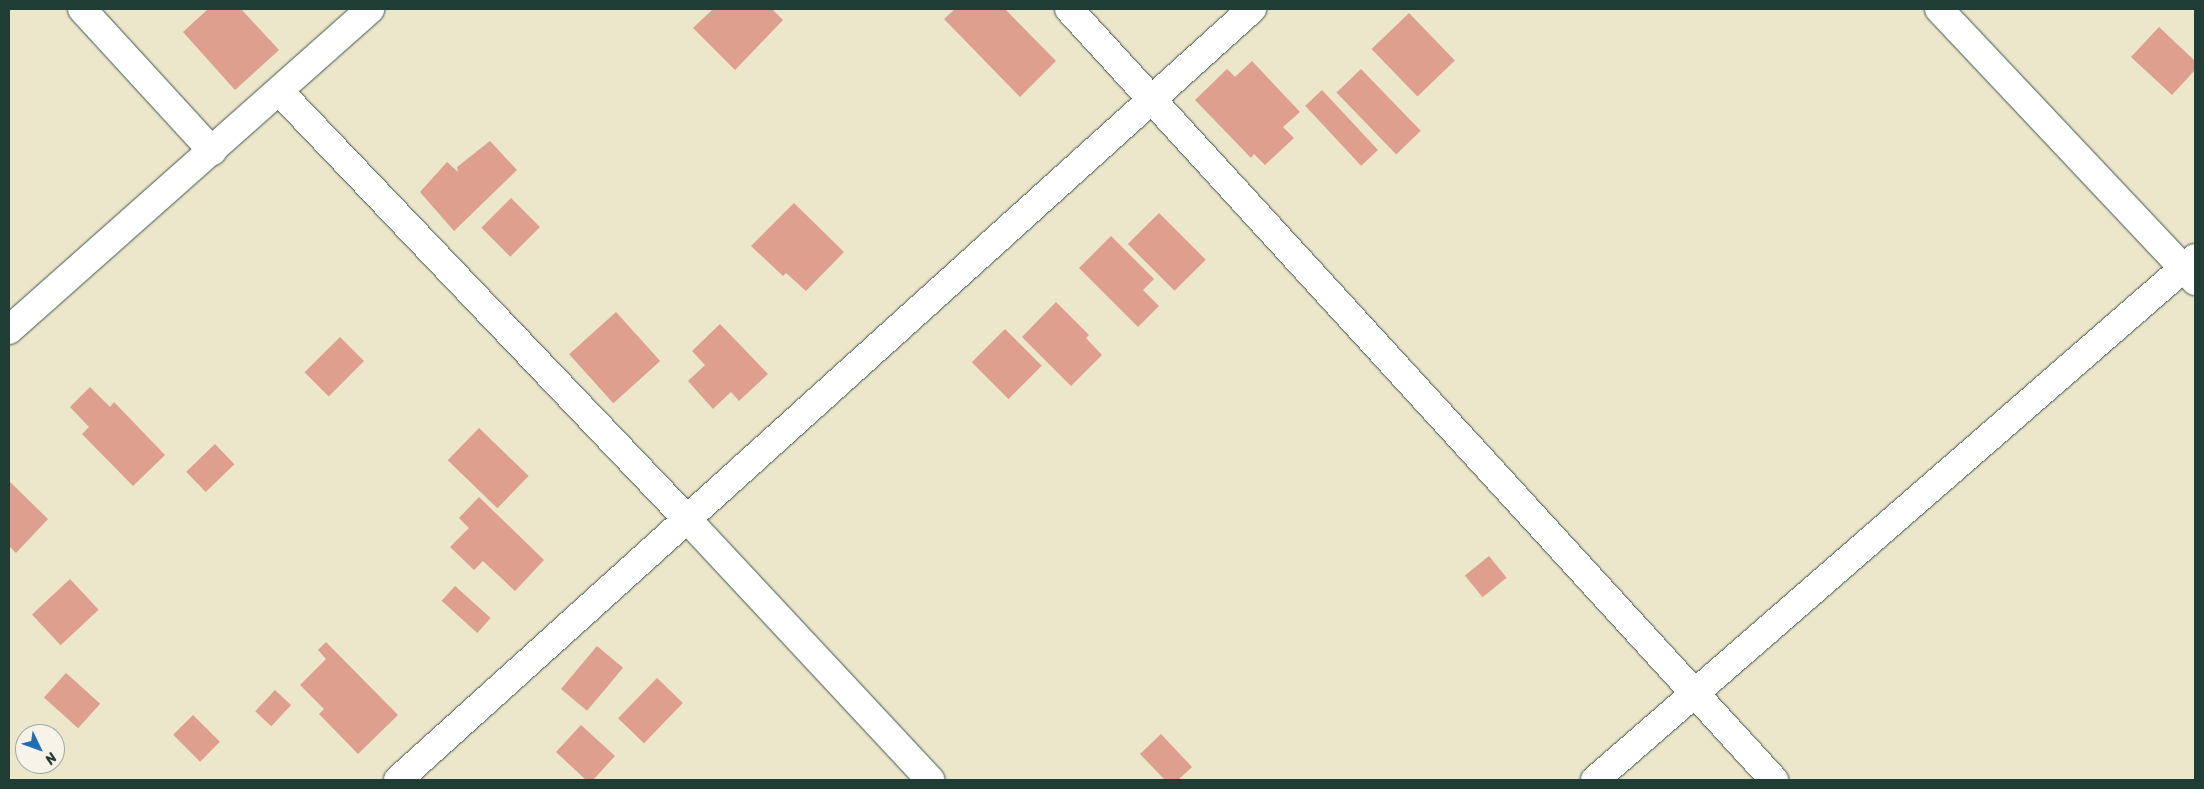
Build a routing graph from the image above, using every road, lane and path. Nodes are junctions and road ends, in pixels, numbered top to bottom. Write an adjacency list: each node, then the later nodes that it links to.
1 (82, 9): 8 (street)
2 (370, 9): 6 (street)
3 (1069, 9): 7 (street)
4 (1252, 9): 7 (street)
5 (1939, 9): 9 (street)
6 (279, 91): 8 (street); 11 (street)
7 (1150, 101): 11 (street); 12 (street)
8 (212, 151): 10 (street)
9 (2191, 269): 12 (street)
10 (9, 330)
11 (687, 519): 13 (street); 14 (street)
12 (1694, 692): 15 (street); 16 (street)
13 (398, 780)
14 (930, 780)
15 (1595, 780)
16 (1774, 780)

